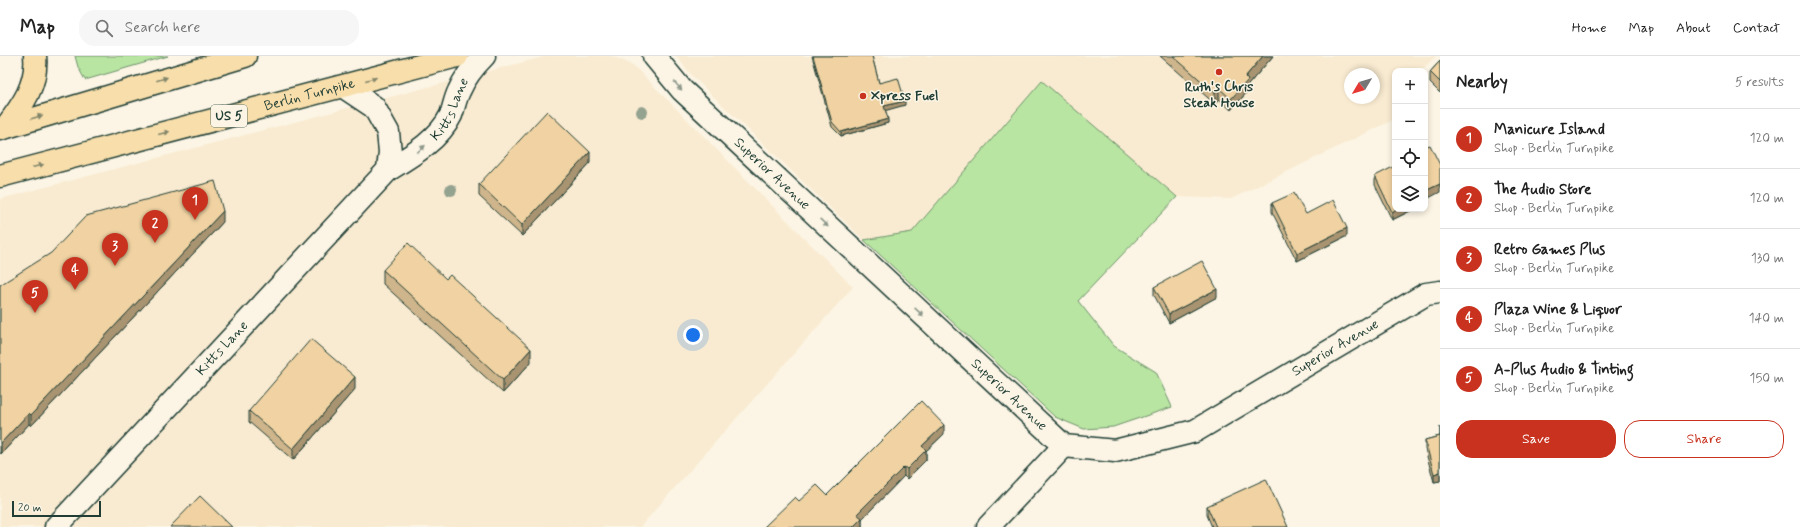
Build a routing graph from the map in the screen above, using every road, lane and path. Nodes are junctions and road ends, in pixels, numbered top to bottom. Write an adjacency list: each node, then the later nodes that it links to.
1 (35, 56): 7 (highway)
2 (245, 56): 7 (highway, one-way to 2)
3 (457, 56): 6 (highway, Berlin Turnpike / US 5, one-way to 3)
4 (484, 56): 8 (street, Kitts Lane, one-way to 4)
5 (654, 56): 11 (street, Superior Avenue, one-way to 11)
6 (344, 86): 8 (street); 9 (highway, Berlin Turnpike / US 5, one-way to 6)
7 (3, 128)
8 (388, 170): 12 (street, Kitts Lane)
9 (0, 176)
10 (1440, 292): 11 (street, Superior Avenue)
11 (1064, 446): 13 (street)
12 (56, 527)
13 (988, 527)

